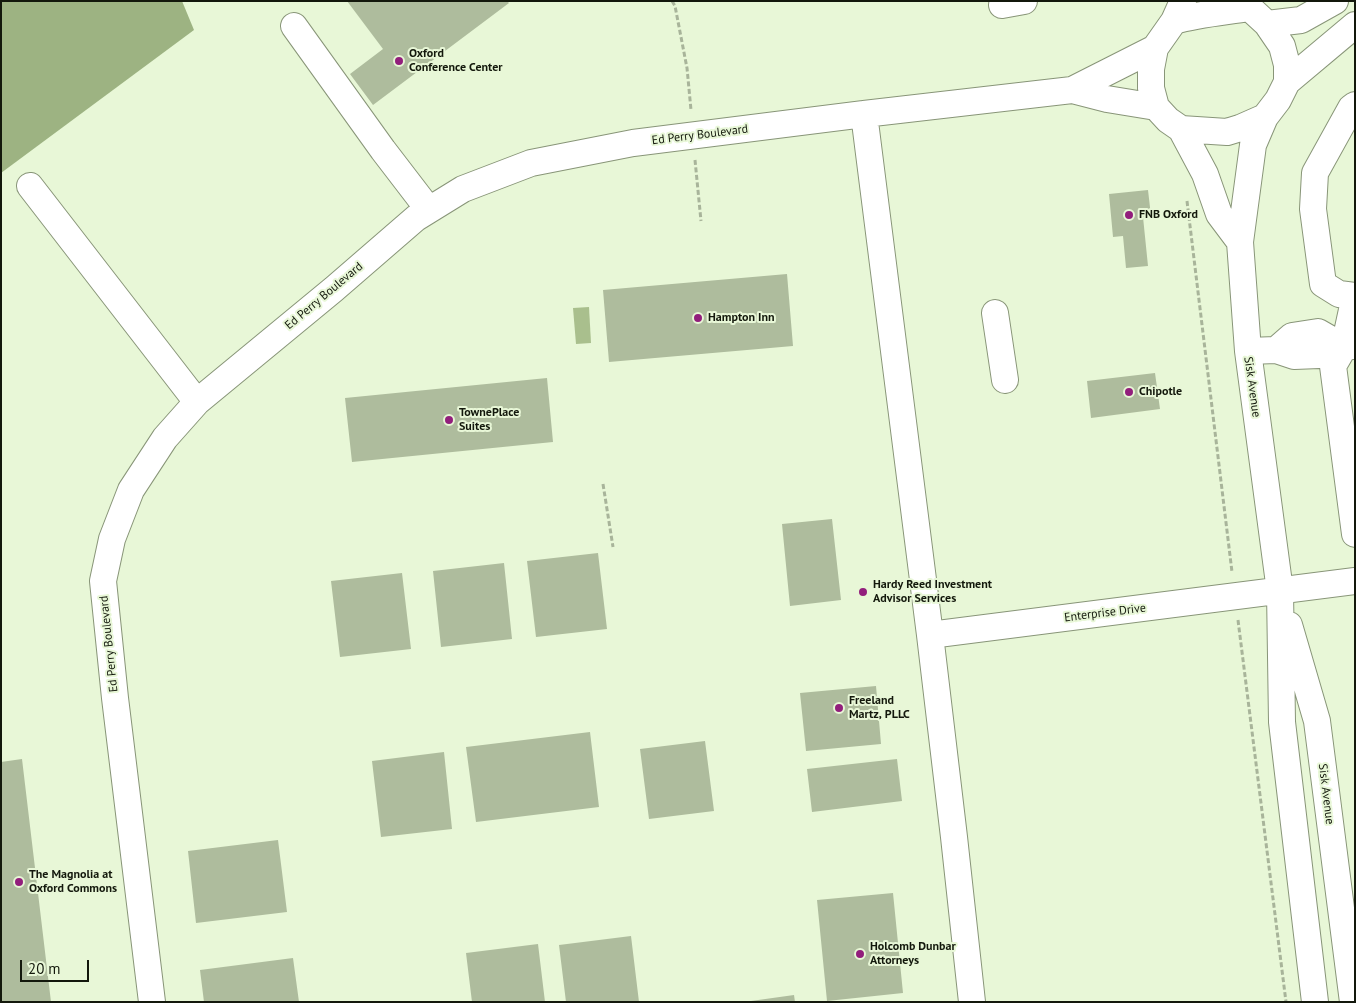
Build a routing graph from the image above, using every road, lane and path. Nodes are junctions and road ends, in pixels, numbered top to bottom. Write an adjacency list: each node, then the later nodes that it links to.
1 (672, 1): 12 (path)
2 (1335, 1): 4 (street)
3 (1178, 11): 4 (street); 7 (street)
4 (1253, 11): 8 (street)
5 (1355, 25): 8 (street)
6 (294, 26): 19 (street)
7 (1155, 48): 9 (street, Ed Perry Boulevard); 11 (street)
8 (1287, 82): 14 (street, Sisk Avenue)
9 (1072, 90): 11 (street, Ed Perry Boulevard); 13 (street, Ed Perry Boulevard)
10 (1355, 105): 16 (street)
11 (1156, 107): 15 (street)
12 (690, 110)
13 (864, 114): 19 (street, Ed Perry Boulevard); 36 (street)
14 (1265, 117): 15 (street); 21 (street, Sisk Avenue)
15 (1181, 129): 21 (street)
16 (1345, 137): 22 (street)
17 (694, 157): 20 (path)
18 (30, 186): 27 (street)
19 (429, 210): 27 (street, Ed Perry Boulevard)
20 (701, 221)
21 (1240, 242): 25 (street, Sisk Avenue)
22 (1355, 296): 24 (street)
23 (995, 313): 26 (street)
24 (1349, 346): 25 (street); 28 (street)
25 (1248, 350): 35 (street, Sisk Avenue)
26 (1005, 380)
27 (197, 402): 37 (street, Ed Perry Boulevard)
28 (1347, 402): 29 (street)
29 (1349, 444): 30 (street)
30 (1351, 473): 32 (street)
31 (603, 484): 33 (path)
32 (1353, 517)
33 (613, 547)
34 (1355, 581): 35 (street, Enterprise Drive)
35 (1280, 591): 36 (street, Enterprise Drive); 39 (street, Sisk Avenue); 40 (street, Sisk Avenue)
36 (930, 635): 38 (street)
37 (152, 1002)
38 (972, 1002)
39 (1315, 1002)
40 (1353, 1002)

